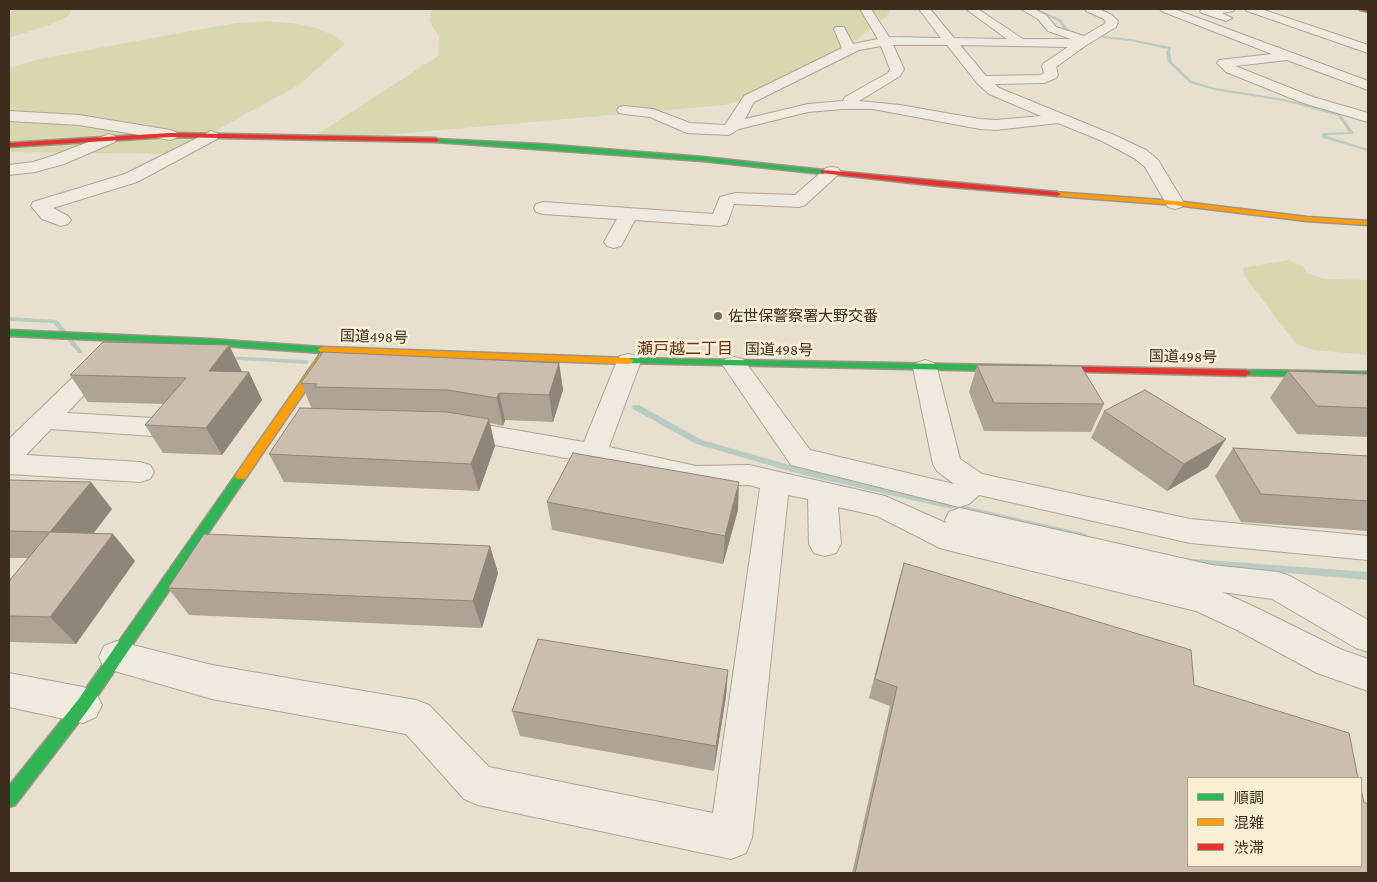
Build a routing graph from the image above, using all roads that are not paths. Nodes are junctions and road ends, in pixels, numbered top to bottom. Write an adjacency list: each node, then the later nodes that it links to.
1 (866, 9): 13 (street)
2 (924, 9): 15 (street)
3 (971, 9): 16 (street)
4 (1026, 9): 14 (street)
5 (1090, 9): 14 (street)
6 (1165, 9): 19 (street)
7 (1229, 9): 11 (street)
8 (1251, 9): 17 (street)
9 (1362, 9): 10 (main road)
10 (1368, 11)
11 (1242, 24)
12 (840, 29): 18 (street)
13 (885, 41): 15 (street); 18 (street); 24 (street)
14 (1084, 41): 16 (street); 20 (street)
15 (951, 42): 16 (street); 21 (street)
16 (1018, 42): 20 (street)
17 (1368, 49)
18 (850, 50): 29 (street)
19 (1288, 62): 22 (street); 28 (street)
20 (1049, 66): 21 (street)
21 (982, 80): 27 (street)
22 (1365, 83): 23 (street)
23 (1343, 88)
24 (848, 105): 27 (street); 29 (street)
25 (624, 110): 29 (street)
26 (9, 116): 30 (street)
27 (1060, 118): 36 (street)
28 (1368, 118)
29 (734, 126)
30 (170, 135): 31 (main road); 32 (main road)
31 (211, 136): 35 (main road); 39 (street)
32 (109, 139): 33 (main road); 34 (street)
33 (9, 145)
34 (9, 170)
35 (832, 172): 36 (main road); 38 (street)
36 (1175, 203): 40 (main road)
37 (543, 208): 38 (street)
38 (630, 214): 41 (street)
39 (61, 220)
40 (1368, 223)
41 (614, 242)
42 (9, 333): 43 (main road, 国道498号)
43 (128, 338): 44 (main road, 国道498号); 49 (street)
44 (329, 350): 45 (main road, 国道498号); 50 (main road)
45 (630, 362): 46 (main road, 国道498号); 54 (street)
46 (734, 364): 47 (main road, 国道498号); 60 (street)
47 (925, 368): 48 (main road, 国道498号); 60 (street)
48 (1368, 375)
49 (44, 420): 52 (street); 55 (street)
50 (278, 424): 51 (street); 64 (main road)
51 (307, 424)
52 (153, 427)
53 (426, 428): 54 (street)
54 (593, 453): 58 (street)
55 (9, 455)
56 (9, 464): 57 (street)
57 (140, 472)
58 (775, 481): 59 (street); 64 (street)
59 (822, 492): 60 (street); 61 (street)
60 (963, 510): 62 (street); 63 (street); 65 (street)
61 (825, 544)
62 (1368, 548)
63 (1368, 637)
64 (117, 657): 67 (main road)
65 (1368, 675)
66 (9, 690): 67 (street)
67 (83, 705): 68 (main road)
68 (9, 799)

